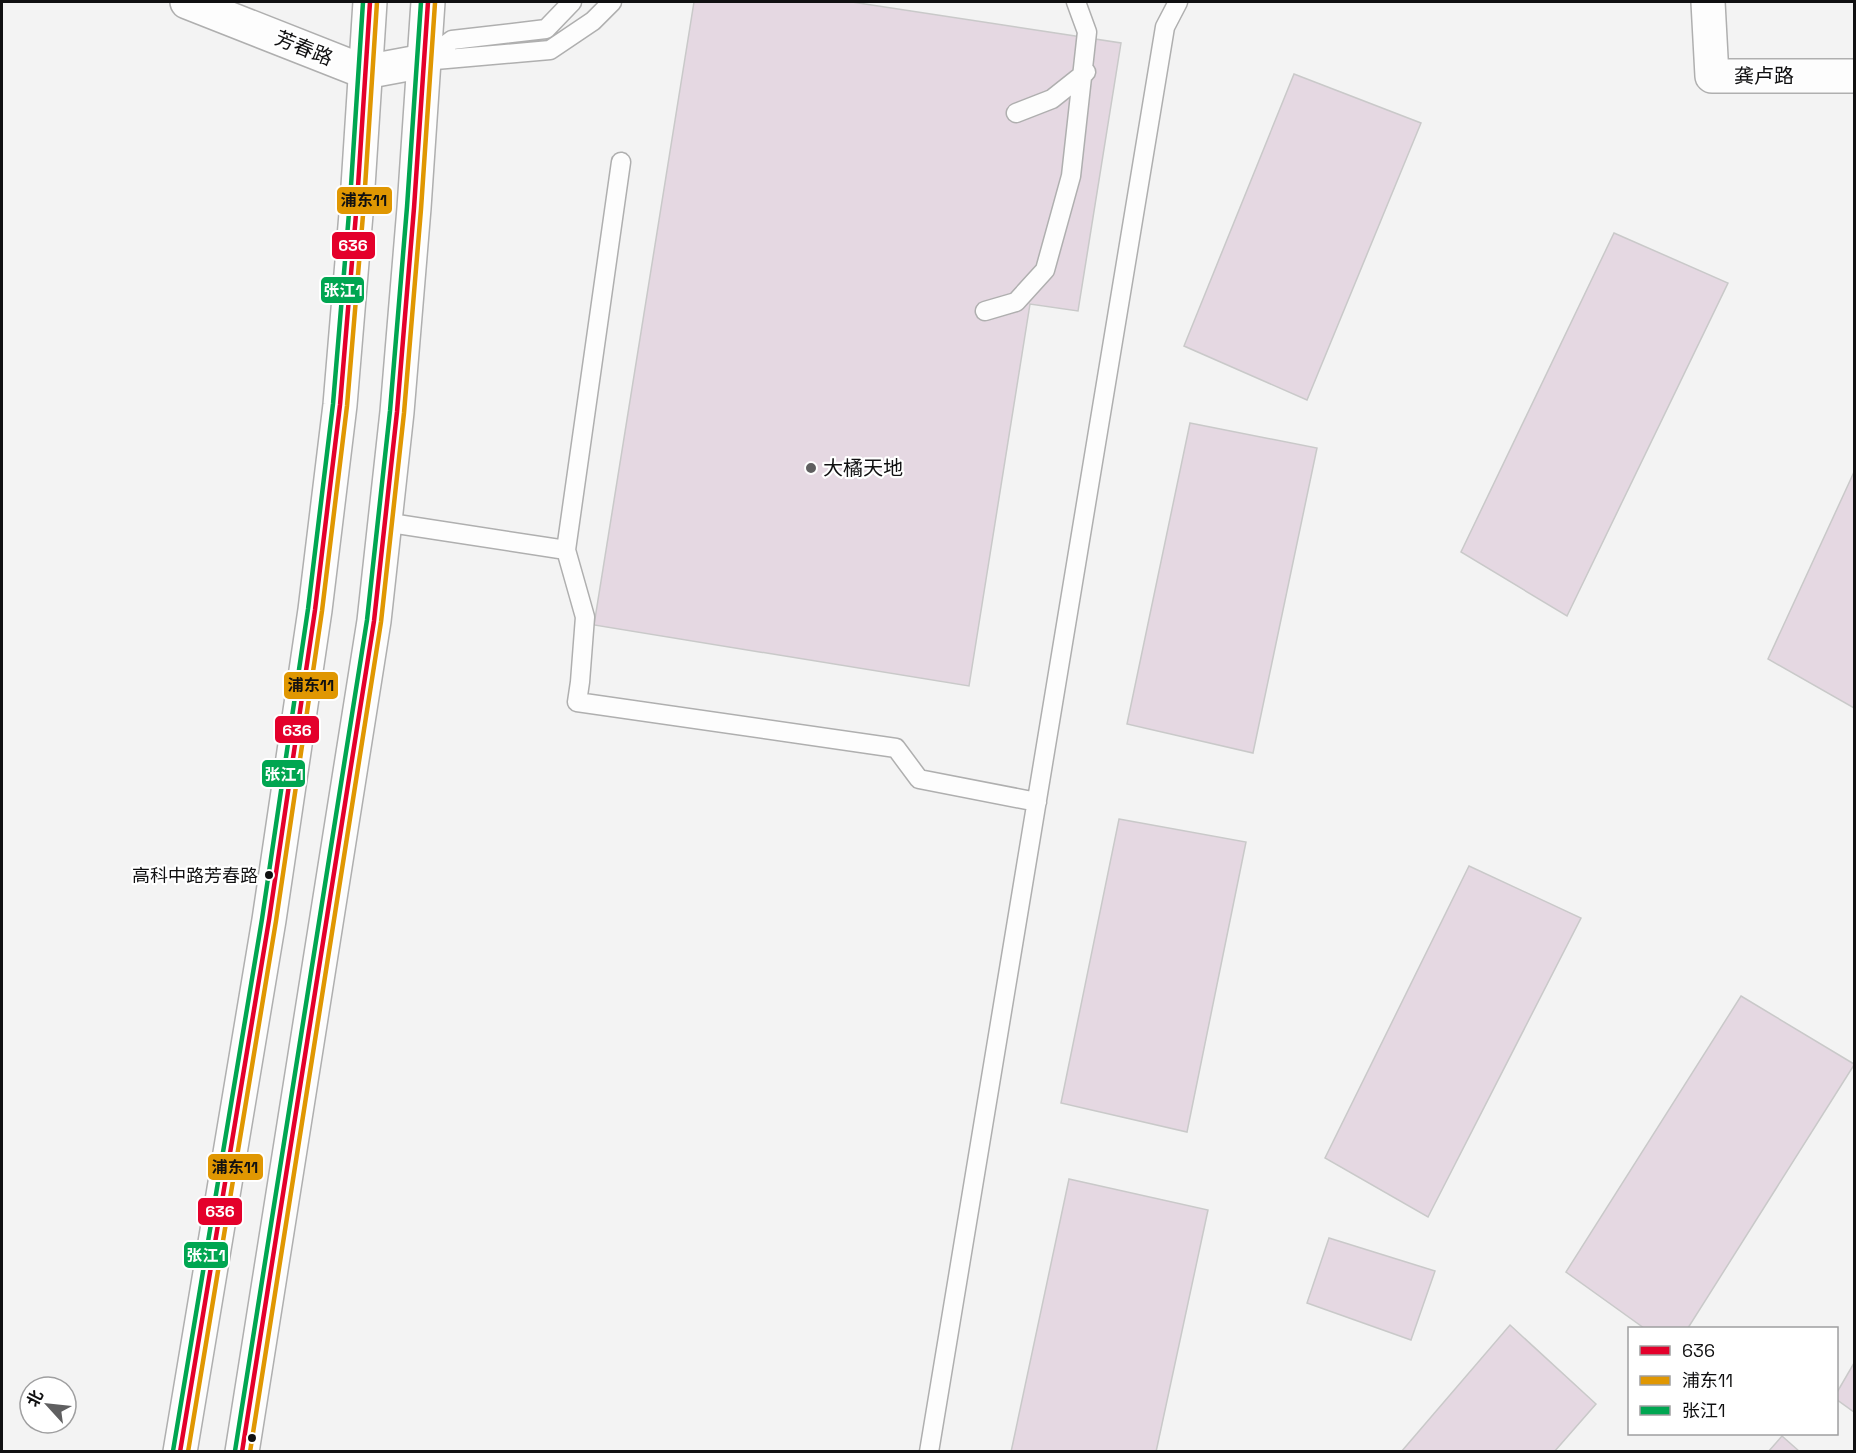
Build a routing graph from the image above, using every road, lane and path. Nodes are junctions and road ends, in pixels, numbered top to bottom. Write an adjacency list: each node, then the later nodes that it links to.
1 (187, 2): 11 (main road, 芳春路)
2 (370, 2): 11 (main road)
3 (428, 2): 10 (main road)
4 (572, 2): 10 (lane)
5 (612, 2): 10 (lane)
6 (1076, 2): 15 (lane)
7 (1085, 2): 13 (lane)
8 (1178, 2): 18 (lane)
9 (1708, 2): 12 (main road, 龚卢路)
10 (424, 61): 11 (main road); 16 (main road)
11 (365, 72): 19 (main road)
12 (1854, 76)
13 (1016, 113)
14 (621, 162): 17 (lane)
15 (985, 311)
16 (384, 522): 17 (lane); 20 (main road)
17 (566, 550): 18 (lane)
18 (1036, 802): 21 (lane)
19 (180, 1452)
20 (242, 1452)
21 (929, 1452)

